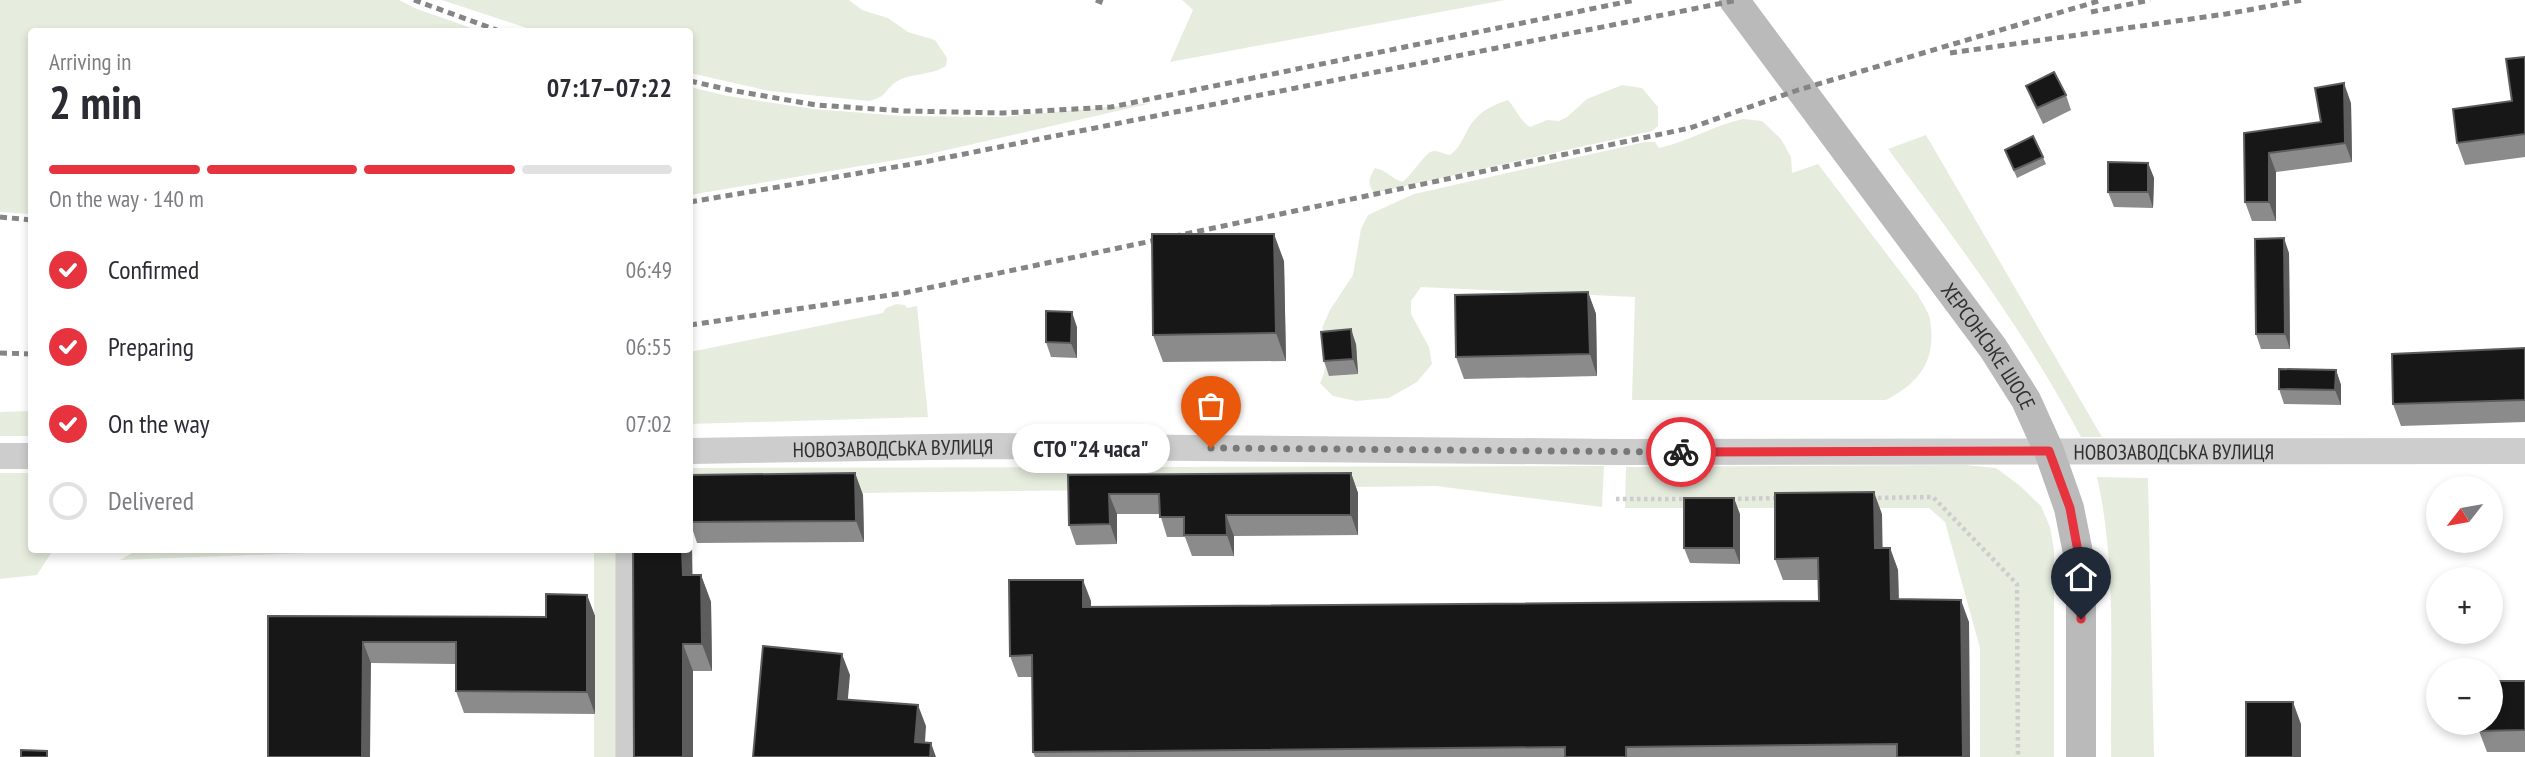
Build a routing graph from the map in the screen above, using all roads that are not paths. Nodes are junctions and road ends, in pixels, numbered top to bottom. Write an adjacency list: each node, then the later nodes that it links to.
1 (1734, 0): 2 (main road, ХЕРСОНСЬКЕ ШОСЕ)
2 (2049, 451): 3 (street, НОВОЗАВОДСЬКА ВУЛИЦЯ); 4 (street, НОВОЗАВОДСЬКА ВУЛИЦЯ); 9 (main road, ХЕРСОНСЬКЕ ШОСЕ)
3 (2525, 451)
4 (693, 452)
5 (0, 456): 6 (street)
6 (28, 456)
7 (625, 553): 8 (street)
8 (626, 757)
9 (2081, 757)

